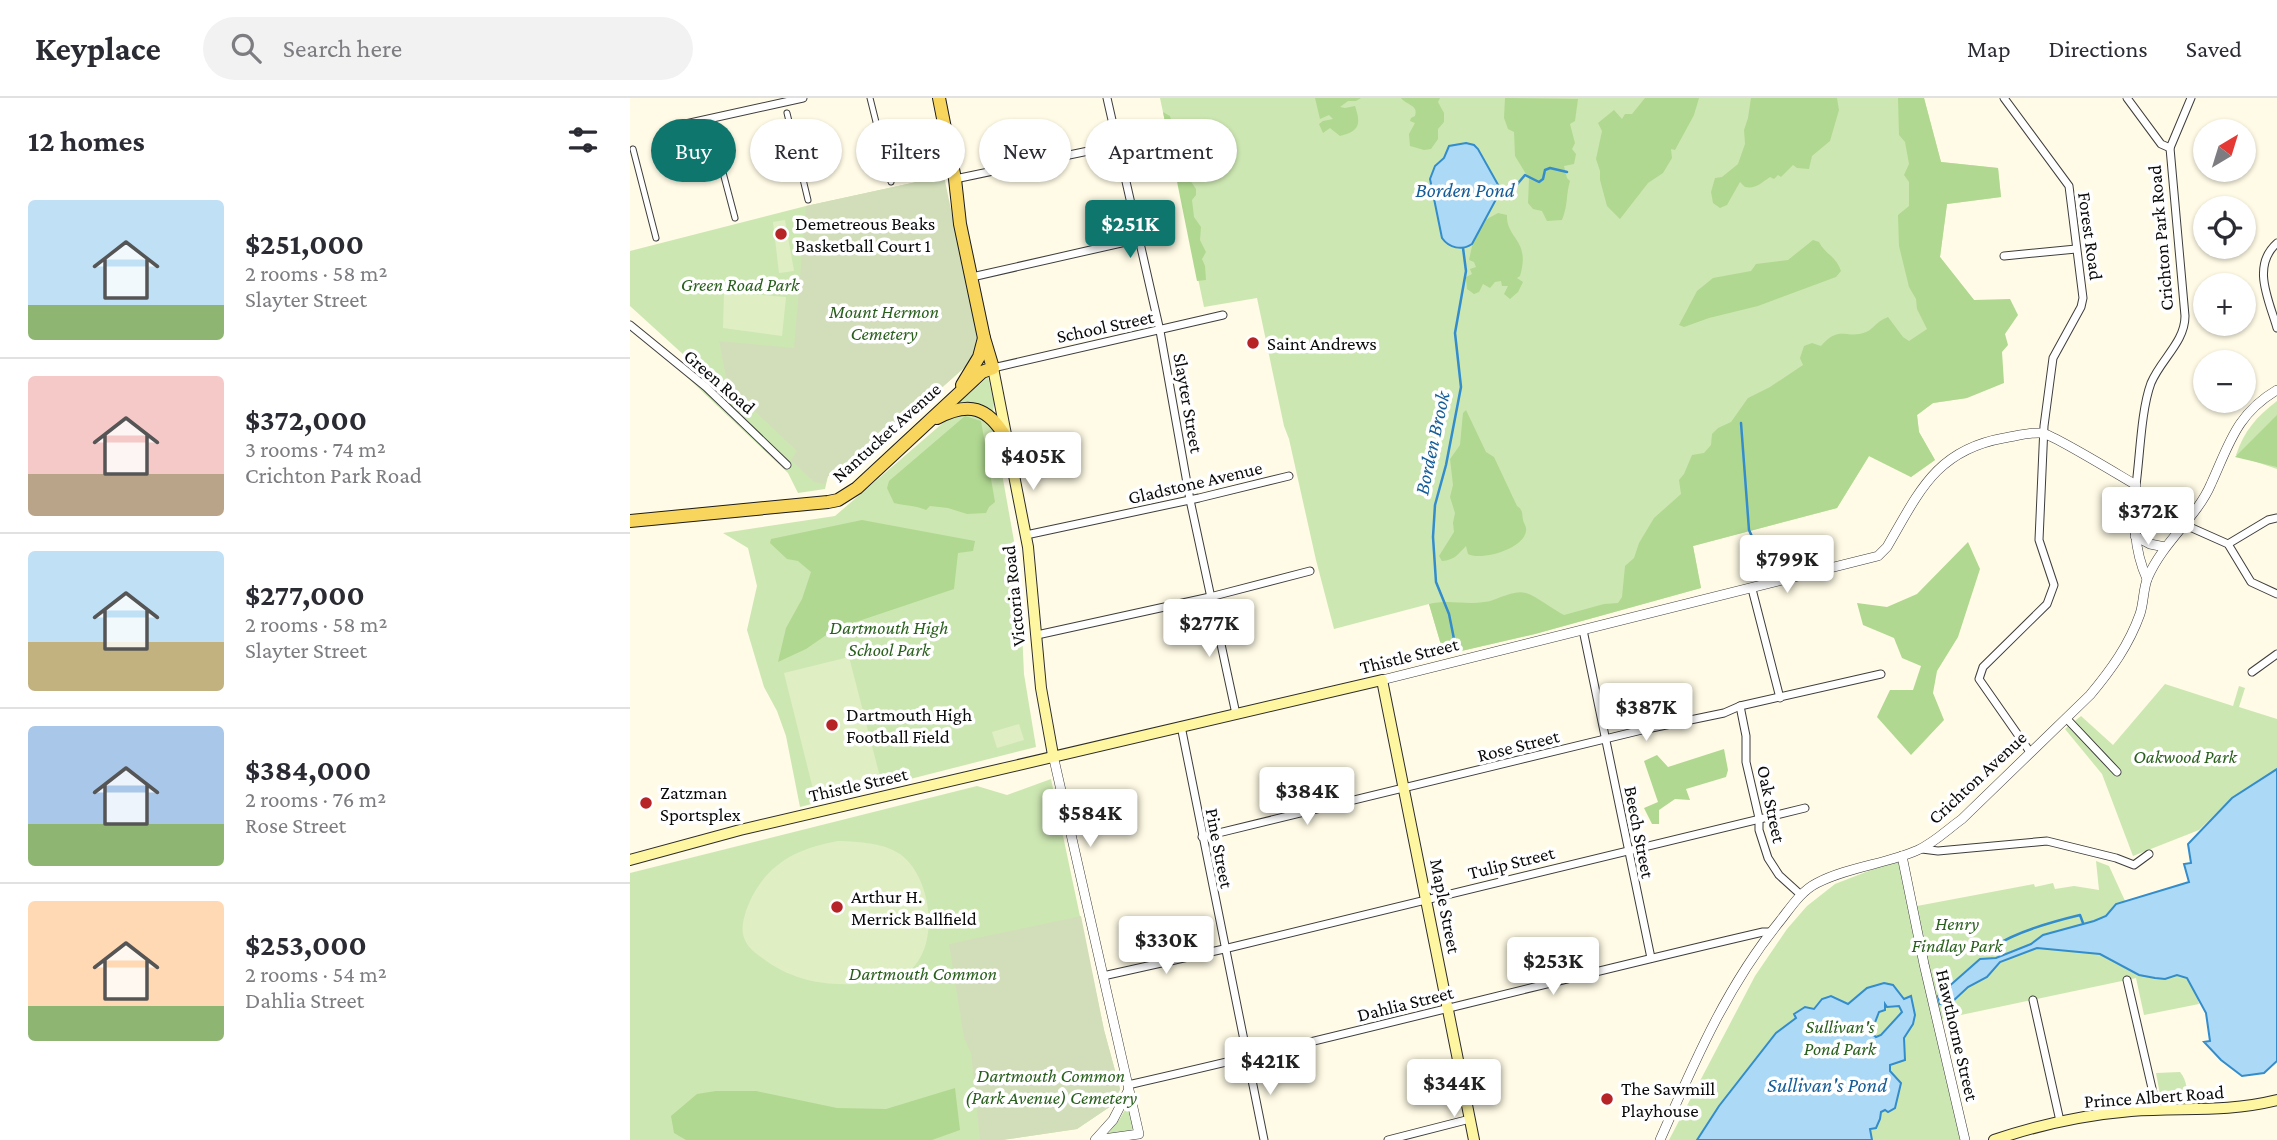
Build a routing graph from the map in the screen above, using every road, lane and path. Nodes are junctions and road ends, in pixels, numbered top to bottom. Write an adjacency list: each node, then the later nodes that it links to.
1 (803, 98): 9 (street)
2 (870, 98): 10 (street)
3 (939, 98): 11 (main road, Victoria Road)
4 (1107, 98): 12 (street, Slayter Street)
5 (2004, 98): 25 (street, Forest Road)
6 (2127, 98): 13 (street)
7 (2191, 98): 13 (street, Crichton Park Road)
8 (787, 113): 20 (street)
9 (708, 119)
10 (875, 119)
11 (943, 119)
12 (1111, 119)
13 (2170, 148): 43 (street, Crichton Park Road)
14 (633, 149): 22 (street)
15 (1085, 152): 16 (street)
16 (965, 177)
17 (725, 182): 21 (street)
18 (955, 182): 27 (main road, Victoria Road)
19 (1126, 182): 23 (street, Slayter Street)
20 (808, 200)
21 (735, 218)
22 (656, 238)
23 (1139, 239): 27 (street); 31 (street, Slayter Street)
24 (2277, 243): 30 (street)
25 (2076, 249): 26 (street); 37 (street, Forest Road)
26 (2004, 256)
27 (972, 277): 32 (main road, Victoria Road)
28 (1223, 315): 31 (street, School Street)
29 (630, 324): 41 (street, Green Road)
30 (2277, 328)
31 (1160, 331): 33 (street, School Street); 44 (street, Slayter Street)
32 (984, 338): 33 (main road, Victoria Road); 35 (main road)
33 (993, 368): 35 (main road, Nantucket Avenue); 38 (main road, Victoria Road)
34 (2277, 390): 47 (street, Crichton Avenue)
35 (955, 396): 36 (main road, Nantucket Avenue)
36 (925, 425): 38 (main road); 46 (main road, Nantucket Avenue)
37 (2044, 432): 43 (street); 54 (street, Thistle Street); 69 (street, Forest Road)
38 (1006, 438): 40 (main road, Victoria Road)
39 (1027, 449): 40 (street)
40 (1010, 454): 48 (main road, Victoria Road)
41 (787, 464)
42 (1289, 476): 44 (street, Gladstone Avenue)
43 (2136, 485): 49 (street, Crichton Park Road)
44 (1190, 500): 48 (street, Gladstone Avenue); 56 (street, Slayter Street)
45 (2277, 518): 50 (street)
46 (630, 521)
47 (2183, 524): 50 (street); 51 (street, Crichton Avenue)
48 (1027, 535): 58 (main road, Victoria Road)
49 (2135, 536): 51 (street); 53 (street, Crichton Park Road)
50 (2228, 544): 55 (street)
51 (2165, 547): 53 (street, Crichton Avenue)
52 (1310, 572): 56 (street)
53 (2147, 579): 66 (street, Crichton Avenue)
54 (1752, 589): 57 (street, Thistle Street); 63 (street)
55 (2277, 594)
56 (1210, 597): 58 (street); 65 (street, Slayter Street)
57 (1583, 630): 62 (street, Thistle Street); 68 (street, Beech Street)
58 (1037, 635): 70 (main road, Victoria Road)
59 (2277, 654): 60 (street)
60 (2252, 672)
61 (1881, 674): 63 (street, Rose Street)
62 (1382, 680): 65 (main road, Thistle Street); 72 (main road, Maple Street)
63 (1780, 698): 64 (street, Rose Street)
64 (1740, 706): 68 (street, Rose Street); 74 (street, Oak Street)
65 (1236, 714): 67 (main road, Thistle Street)
66 (2066, 718): 69 (street, Crichton Avenue); 71 (street)
67 (1181, 726): 70 (main road, Thistle Street); 75 (street, Pine Street)
68 (1606, 739): 72 (street, Rose Street); 76 (street, Beech Street)
69 (2030, 752): 77 (street, Crichton Avenue)
70 (1053, 755): 80 (main road, Thistle Street); 86 (street, Victoria Road)
71 (2117, 772)
72 (1404, 789): 75 (street, Rose Street); 82 (main road, Maple Street)
73 (1805, 808): 74 (street, Tulip Street)
74 (1759, 818): 76 (street, Tulip Street); 81 (street, Oak Street)
75 (1202, 838): 84 (street, Pine Street)
76 (1627, 849): 82 (street, Tulip Street); 85 (street, Beech Street)
77 (1922, 849): 78 (street); 79 (street, Crichton Avenue)
78 (2149, 854)
79 (1902, 856): 81 (street, Crichton Avenue); 102 (street, Hawthorne Street)
80 (630, 859)
81 (1801, 895): 83 (street, Crichton Avenue)
82 (1427, 898): 84 (street, Tulip Street); 89 (main road, Maple Street)
83 (1770, 932): 85 (street, Dahlia Street); 101 (street, Crichton Avenue)
84 (1224, 949): 86 (street, Tulip Street); 90 (street, Pine Street)
85 (1651, 958): 89 (street, Dahlia Street)
86 (1103, 976): 91 (street, Victoria Road)
87 (2127, 980): 93 (street)
88 (2033, 1000): 95 (street)
89 (1449, 1008): 90 (street, Dahlia Street); 94 (main road, Maple Street)
90 (1248, 1059): 91 (street, Dahlia Street); 98 (street, Pine Street)
91 (1128, 1087): 96 (street, Victoria Road); 97 (street)
92 (2277, 1100): 93 (main road, Prince Albert Road)
93 (2157, 1110): 95 (main road, Prince Albert Road)
94 (1470, 1119): 99 (street); 100 (main road, Maple Street)
95 (2060, 1121): 103 (main road, Prince Albert Road)
96 (1140, 1137): 97 (street)
97 (1096, 1140)
98 (1264, 1140)
99 (1388, 1140)
100 (1474, 1140)
101 (1660, 1140)
102 (1965, 1140)
103 (1994, 1140)

